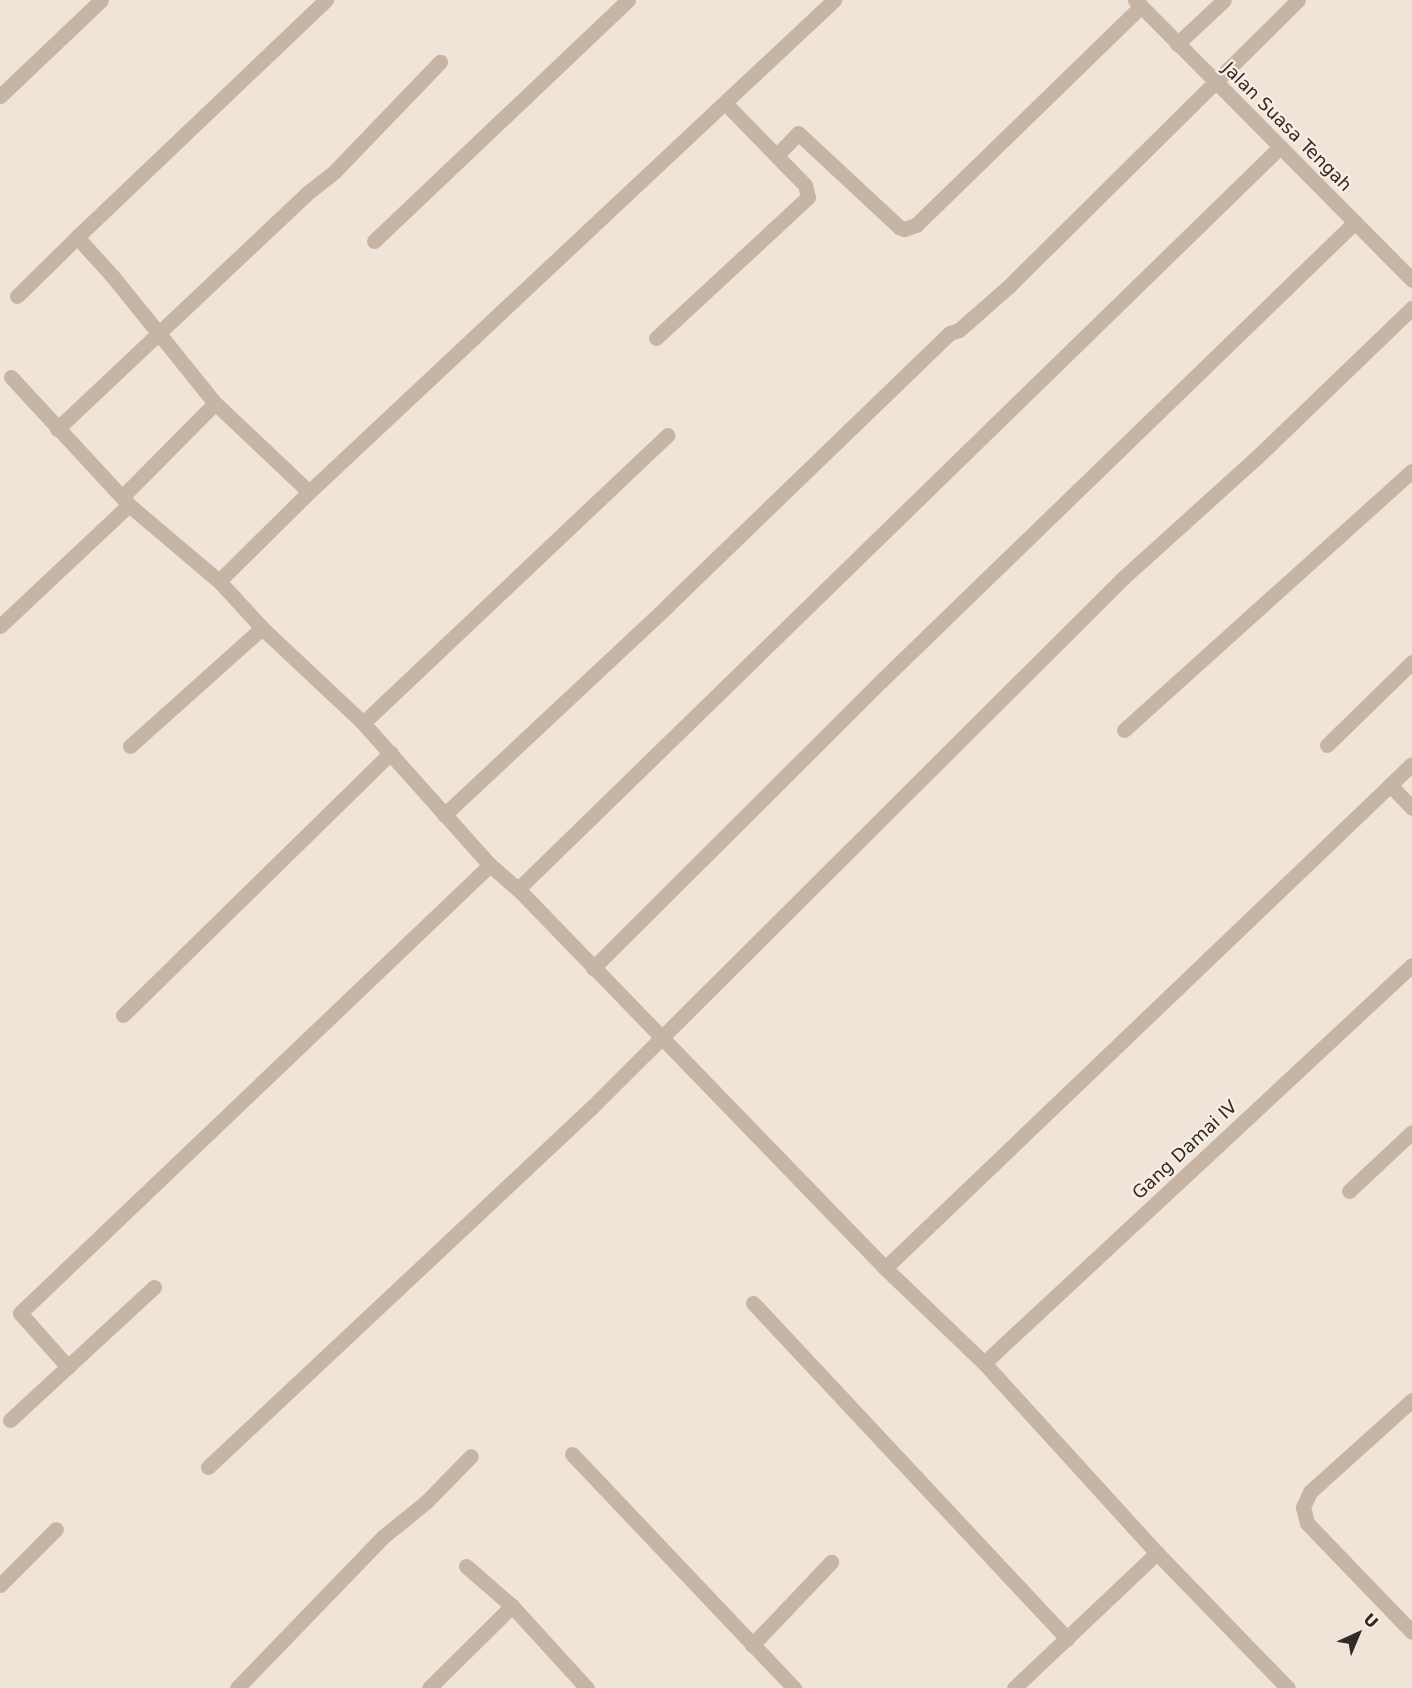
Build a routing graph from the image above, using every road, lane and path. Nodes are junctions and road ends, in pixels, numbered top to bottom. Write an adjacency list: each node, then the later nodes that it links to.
1 (101, 0): 11 (street)
2 (326, 0): 16 (street)
3 (628, 0): 17 (street)
4 (834, 0): 12 (street)
5 (1224, 0): 8 (street)
6 (1298, 0): 10 (street)
7 (1138, 3): 8 (street, Jalan Suasa Tengah); 14 (street)
8 (1177, 44): 10 (street, Jalan Suasa Tengah)
9 (440, 62): 21 (street)
10 (1214, 81): 13 (street, Jalan Suasa Tengah); 42 (street)
11 (0, 96)
12 (726, 104): 14 (street); 28 (street)
13 (1280, 147): 15 (street, Jalan Suasa Tengah); 44 (street)
14 (777, 155): 22 (street)
15 (1355, 222): 18 (street, Jalan Suasa Tengah); 46 (street)
16 (77, 237): 19 (street); 21 (street)
17 (374, 241)
18 (1412, 280)
19 (17, 296)
20 (1412, 308): 48 (street)
21 (157, 333): 24 (street); 25 (street)
22 (656, 338)
23 (11, 377): 25 (street)
24 (215, 404): 28 (street); 29 (street)
25 (57, 429): 29 (street)
26 (668, 435): 34 (street)
27 (1412, 471): 35 (street)
28 (309, 492): 30 (street)
29 (125, 501): 30 (street); 31 (street)
30 (219, 582): 32 (street)
31 (0, 626)
32 (262, 628): 34 (street); 37 (street)
33 (1412, 662): 36 (street)
34 (363, 723): 38 (street)
35 (1124, 730)
36 (1327, 745)
37 (130, 746)
38 (391, 753): 42 (street); 47 (street)
39 (1412, 764): 40 (street)
40 (1390, 785): 41 (street); 51 (street)
41 (1412, 808)
42 (444, 815): 43 (street)
43 (490, 865): 44 (street); 55 (street)
44 (518, 889): 46 (street)
45 (1412, 965): 54 (street, Gang Damai IV)
46 (593, 968): 48 (street)
47 (123, 1015)
48 (660, 1037): 51 (street); 60 (street)
49 (1412, 1132): 50 (street)
50 (1349, 1191)
51 (885, 1268): 54 (street)
52 (154, 1287): 55 (street)
53 (753, 1303): 68 (street)
54 (984, 1363): 62 (street)
55 (68, 1367): 57 (street)
56 (1412, 1400): 67 (street)
57 (10, 1420)
58 (572, 1454): 69 (street)
59 (471, 1456): 70 (street)
60 (208, 1467)
61 (56, 1529): 65 (street)
62 (1157, 1553): 68 (street); 75 (street)
63 (831, 1562): 69 (street)
64 (466, 1566): 66 (street)
65 (0, 1585)
66 (512, 1606): 71 (street); 72 (street)
67 (1412, 1632)
68 (1067, 1639): 74 (street)
69 (752, 1645): 73 (street)
70 (237, 1688)
71 (429, 1688)
72 (587, 1688)
73 (794, 1688)
74 (1014, 1688)
75 (1288, 1688)

